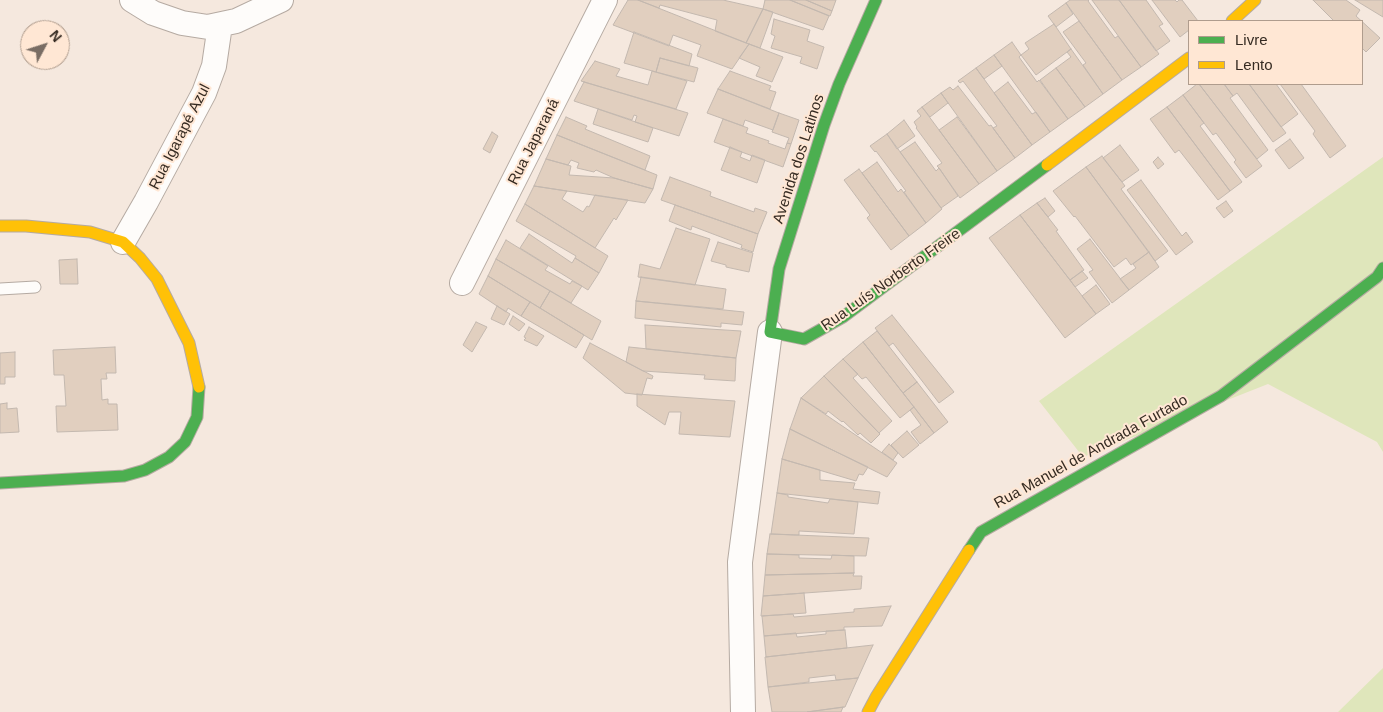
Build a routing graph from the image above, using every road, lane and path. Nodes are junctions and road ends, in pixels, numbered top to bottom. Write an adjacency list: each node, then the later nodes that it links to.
1 (132, 0): 7 (street)
2 (281, 0): 7 (street)
3 (606, 0): 12 (street, Rua Japaraná)
4 (876, 0): 15 (street, Avenida dos Latinos)
5 (1255, 0): 6 (street)
6 (1233, 20)
7 (220, 25): 10 (street, Rua Igarapé Azul)
8 (1188, 59): 15 (street, Rua Luís Norberto Freire)
9 (0, 226): 10 (street)
10 (123, 242): 16 (street)
11 (1383, 268): 18 (street, Rua Manuel de Andrada Furtado)
12 (462, 283)
13 (35, 287): 14 (lane)
14 (0, 289)
15 (770, 332): 17 (street)
16 (0, 483)
17 (743, 712)
18 (868, 712)

